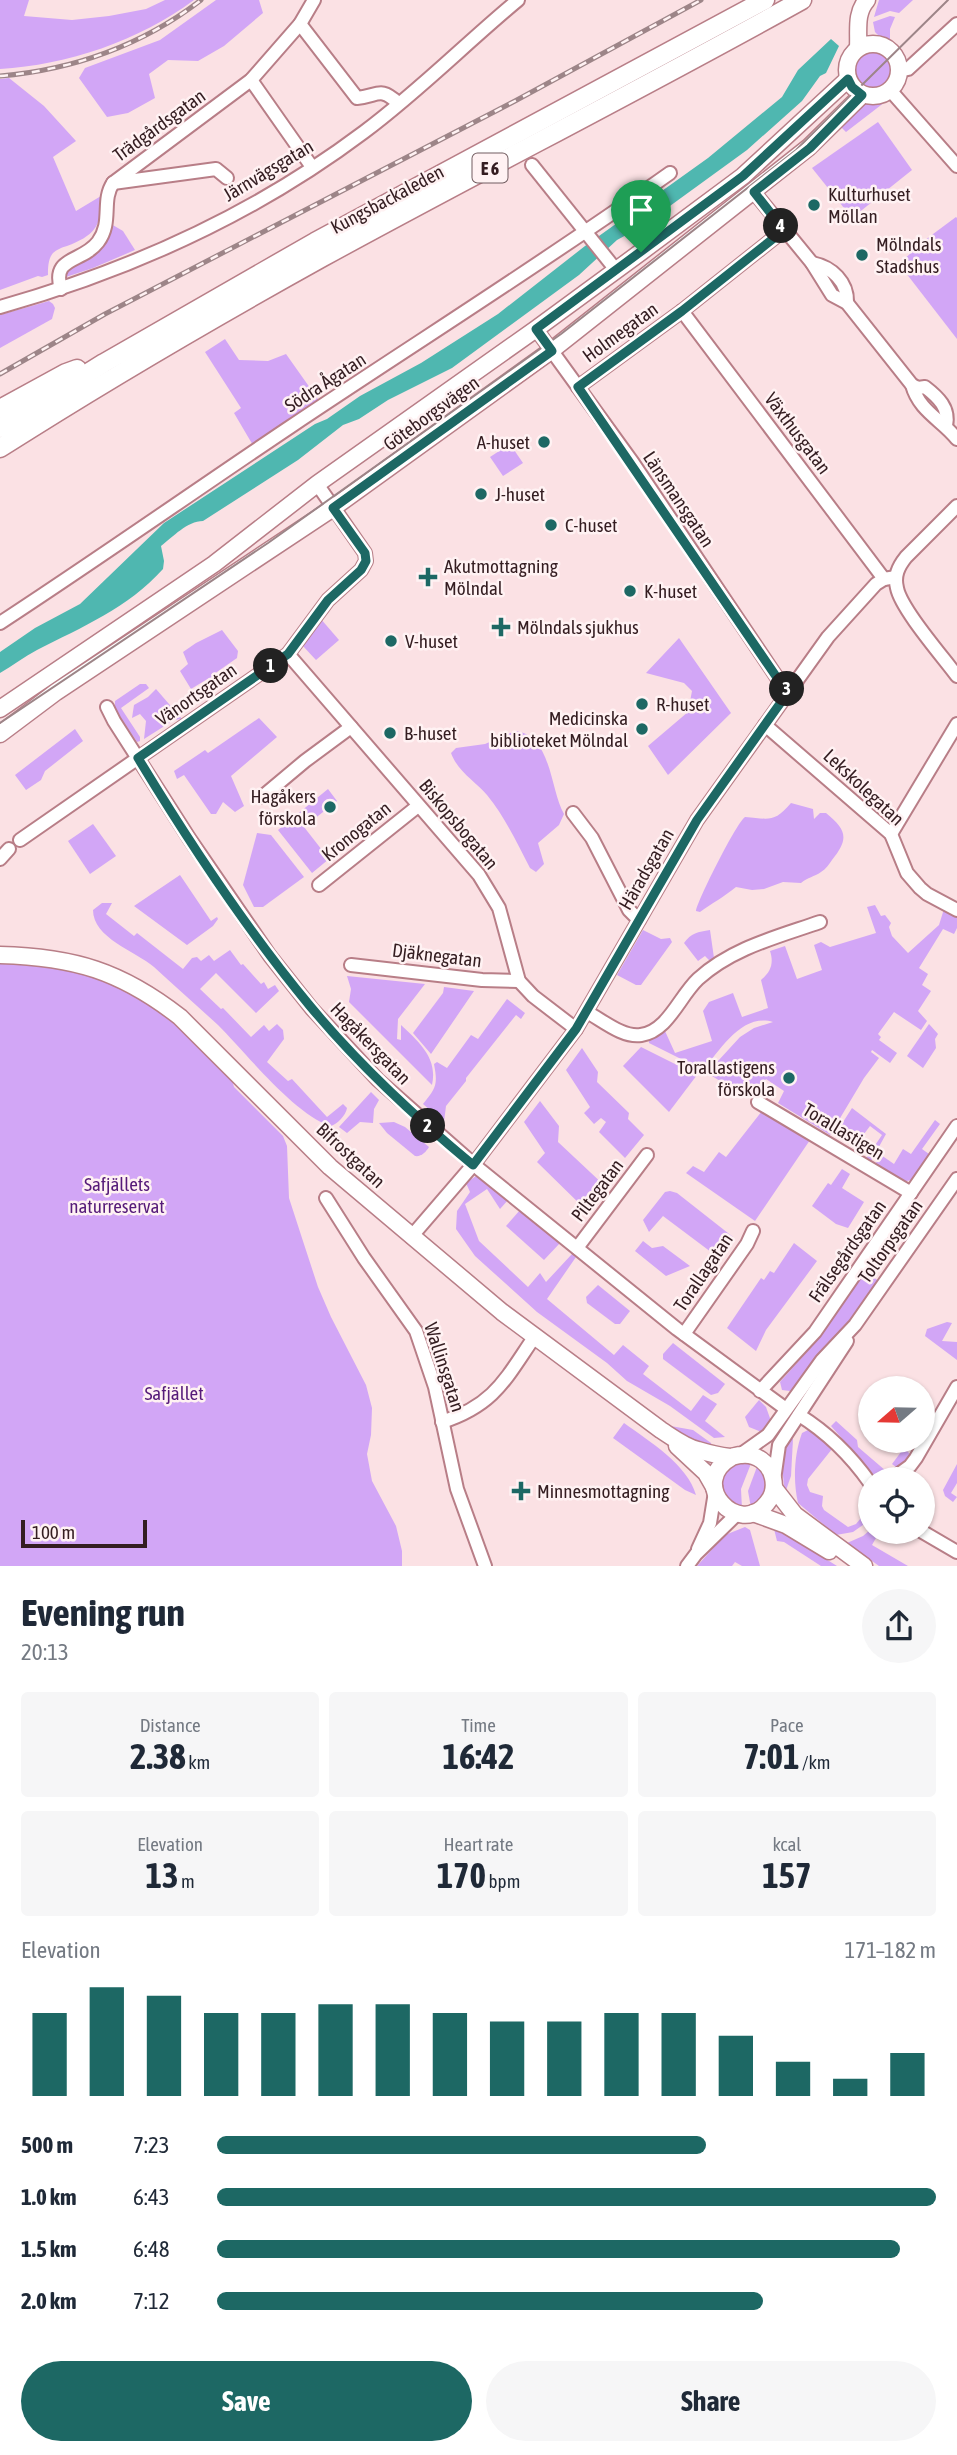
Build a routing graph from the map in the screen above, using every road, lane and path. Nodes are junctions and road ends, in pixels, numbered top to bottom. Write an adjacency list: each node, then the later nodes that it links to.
1 (314, 0): 6 (street, Trädgårdsgatan)
2 (518, 0): 15 (street, Järnvägsgatan)
3 (765, 0): 31 (highway, Kungsbackaleden / E 6)
4 (802, 0): 36 (highway, Kungsbackaleden / E 6)
5 (867, 1): 8 (main road, Göteborgsvägen); 9 (main road, Göteborgsvägen)
6 (300, 24): 12 (street, Trädgårdsgatan); 15 (street)
7 (957, 24): 10 (street)
8 (876, 44): 9 (main road); 10 (main road, Göteborgsvägen)
9 (858, 48): 11 (main road, Göteborgsvägen)
10 (899, 71): 13 (main road)
11 (848, 79): 14 (main road); 25 (main road, Göteborgsvägen)
12 (251, 80): 18 (street); 21 (street, Trädgårdsgatan)
13 (890, 90): 14 (main road); 17 (street)
14 (862, 95): 22 (main road, Göteborgsvägen)
15 (398, 103): 18 (street, Järnvägsgatan)
16 (532, 165): 24 (street)
17 (957, 166)
18 (312, 167): 26 (street, Järnvägsgatan)
19 (670, 173): 24 (street, Södra Ågatan)
20 (227, 178): 21 (street)
21 (113, 183): 26 (street, Trädgårdsgatan)
22 (754, 192): 23 (street); 30 (main road, Göteborgsvägen)
23 (784, 230): 28 (street, Holmegatan); 35 (street)
24 (587, 234): 25 (street); 41 (street, Södra Ågatan)
25 (611, 263): 29 (main road, Göteborgsvägen)
26 (61, 289): 27 (street, Järnvägsgatan)
27 (0, 307)
28 (682, 311): 32 (street, Holmegatan); 40 (street, Växthusgatan)
29 (536, 329): 30 (street, Länsmansgatan); 37 (main road, Göteborgsvägen)
30 (552, 351): 32 (street, Länsmansgatan); 39 (main road, Göteborgsvägen)
31 (104, 363): 33 (highway); 34 (highway, Kungsbackaleden / E 6)
32 (578, 387): 44 (street, Länsmansgatan)
33 (0, 409)
34 (0, 428)
35 (957, 439)
36 (0, 451)
37 (317, 484): 39 (street, Vänortsgatan); 46 (main road, Göteborgsvägen)
38 (957, 506): 40 (street, Häradsgatan)
39 (333, 508): 42 (street, Vänortsgatan); 50 (main road, Göteborgsvägen)
40 (890, 578): 43 (street, Växthusgatan); 44 (street, Häradsgatan)
41 (0, 623)
42 (288, 654): 49 (street, Biskopsbogatan); 51 (street, Vänortsgatan)
43 (957, 676)
44 (789, 691): 48 (street, Häradsgatan)
45 (107, 707): 51 (street, Hagåkersgatan)
46 (0, 709)
47 (957, 724): 55 (street)
48 (765, 725): 55 (street, Lekskolegatan); 59 (street, Häradsgatan)
49 (351, 727): 52 (street); 53 (street, Biskopsbogatan)
50 (0, 734)
51 (138, 758): 56 (street, Vänortsgatan); 69 (street, Hagåkersgatan)
52 (262, 797)
53 (418, 806): 57 (street, Kronogatan); 63 (street, Biskopsbogatan)
54 (573, 813): 59 (street)
55 (891, 834): 58 (street, Lekskolegatan)
56 (20, 840)
57 (319, 885)
58 (957, 910)
59 (639, 920): 64 (street, Häradsgatan)
60 (820, 922): 64 (street)
61 (0, 955): 74 (main road, Bifrostgatan)
62 (351, 965): 63 (street, Djäknegatan)
63 (519, 981): 65 (street)
64 (587, 1012): 65 (street, Häradsgatan)
65 (576, 1029): 69 (street, Häradsgatan)
66 (758, 1102): 71 (street, Torallastigen)
67 (957, 1126): 71 (street, Frälsegårdsgatan)
68 (647, 1155): 75 (street, Piltegatan)
69 (473, 1165): 74 (street, Häradsgatan); 75 (street, Hagåkersgatan)
70 (957, 1178): 76 (street, Toltorpsgatan)
71 (911, 1194): 80 (street, Frälsegårdsgatan)
72 (326, 1198): 83 (street, Wallinsgatan)
73 (753, 1231): 77 (street, Torallagatan)
74 (411, 1237): 78 (main road, Bifrostgatan)
75 (577, 1248): 77 (street, Hagåkersgatan)
76 (855, 1325): 81 (street, Toltorpsgatan); 82 (street, Toltorpsgatan)
77 (684, 1334): 80 (street, Hagåkersgatan)
78 (535, 1336): 83 (street); 84 (main road, Bifrostgatan)
79 (957, 1387): 87 (street)
80 (760, 1391): 81 (street, Hagåkersgatan)
81 (786, 1409): 85 (street, Toltorpsgatan)
82 (799, 1415): 86 (street); 88 (street, Toltorpsgatan)
83 (442, 1422): 94 (street, Wallinsgatan)
84 (660, 1430): 85 (main road, Bifrostgatan); 89 (main road, Bifrostgatan)
85 (736, 1456): 88 (main road); 89 (main road)
86 (858, 1467)
87 (909, 1467)
88 (774, 1484): 90 (main road); 97 (main road)
89 (715, 1490): 90 (main road); 93 (street)
90 (745, 1513): 93 (street); 96 (main road)
91 (935, 1539): 92 (street)
92 (957, 1552)
93 (696, 1555): 95 (street)
94 (485, 1566)
95 (687, 1566)
96 (851, 1566)
97 (864, 1566)

